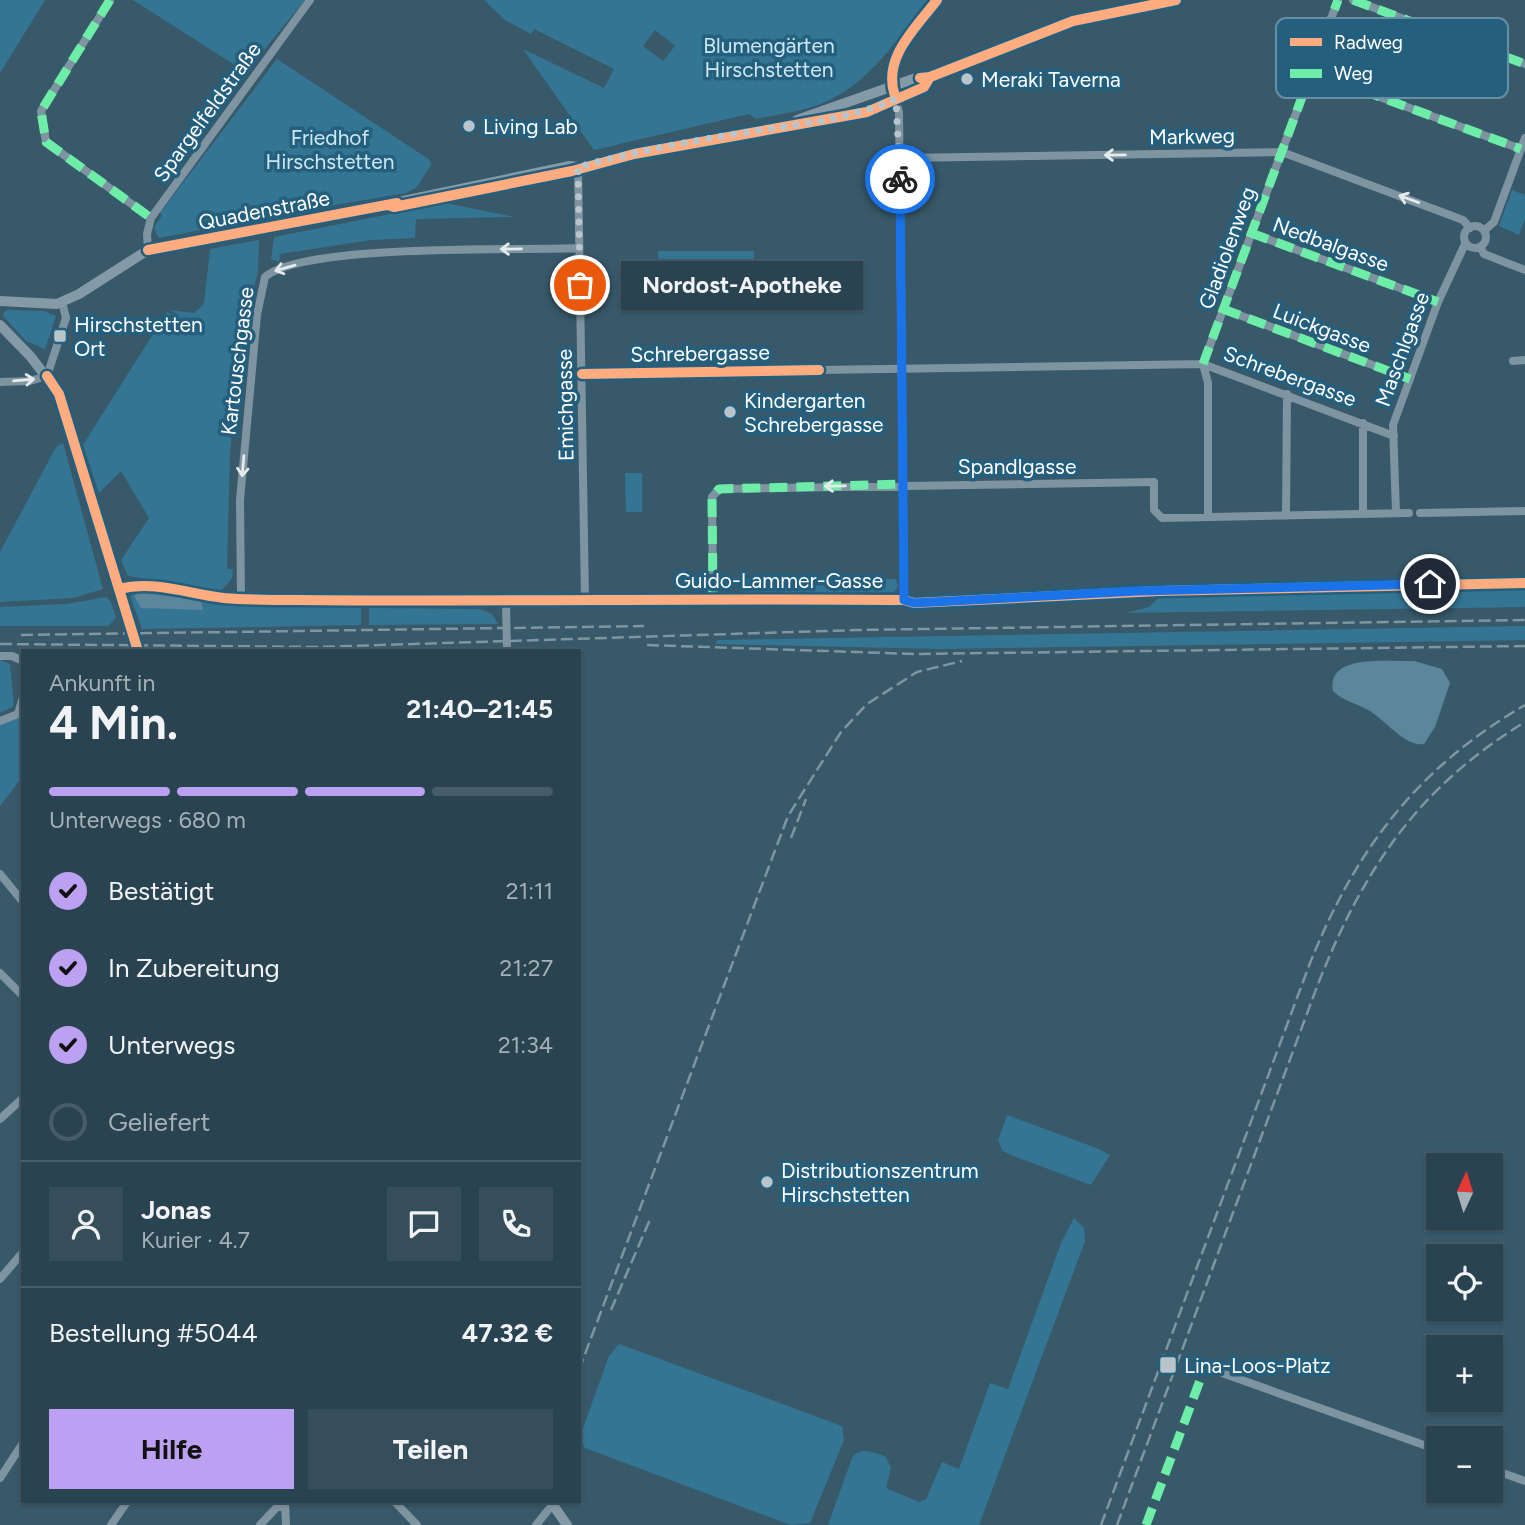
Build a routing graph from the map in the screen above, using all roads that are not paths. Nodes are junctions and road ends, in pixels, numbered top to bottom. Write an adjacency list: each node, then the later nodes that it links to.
1 (110, 0): 19 (street)
2 (310, 0): 19 (street, Spargelfeldstraße)
3 (937, 0): 11 (street)
4 (1176, 0): 11 (street, Quadenstraße)
5 (1338, 0): 7 (street, Gladiolenweg)
6 (1353, 0): 8 (street)
7 (1332, 18)
8 (1401, 18)
9 (1508, 58): 10 (street)
10 (1525, 64)
11 (894, 94): 17 (street); 18 (street, Quadenstraße)
12 (1302, 98): 16 (street, Gladiolenweg)
13 (1383, 98): 15 (street)
14 (1525, 138): 15 (street)
15 (1521, 149): 21 (street)
16 (1282, 152): 17 (street, Markweg, one-way to 17); 20 (street, Markweg, one-way to 16); 22 (street, Gladiolenweg)
17 (899, 158): 37 (street)
18 (578, 167): 25 (street, Emichgasse); 26 (street, Quadenstraße)
19 (151, 218): 26 (street)
20 (1470, 228): 21 (street); 23 (street)
21 (1486, 229): 24 (street)
22 (1251, 233): 30 (street, Nedbalgasse); 31 (street, Gladiolenweg)
23 (1465, 244): 24 (street); 30 (street, Maschlgasse)
24 (1480, 247): 27 (street)
25 (579, 248): 55 (street, Kartouschgasse, one-way to 55); 56 (street, Emichgasse)
26 (148, 250): 29 (street, Quadenstraße)
27 (1525, 270)
28 (0, 301): 29 (street)
29 (62, 302): 38 (street)
30 (1438, 302): 39 (street, Maschlgasse)
31 (1223, 309): 35 (street, Gladiolenweg); 39 (street, Luickgasse)
32 (0, 325): 38 (street)
33 (1525, 360): 34 (street)
34 (1513, 361)
35 (1202, 364): 37 (street, Schrebergasse); 41 (street, Schrebergasse); 51 (street)
36 (819, 370): 37 (street, Schrebergasse)
37 (902, 370): 44 (street)
38 (47, 376): 40 (street, one-way to 38); 53 (street)
39 (1410, 379): 43 (street, Maschlgasse)
40 (0, 382)
41 (1287, 394): 42 (street, Schrebergasse); 50 (street)
42 (1363, 423): 43 (street, Schrebergasse); 49 (street)
43 (1394, 436): 46 (street, Maschlgasse)
44 (903, 484): 51 (street, Spandlgasse); 54 (street, Spandlgasse, one-way to 54); 57 (street)
45 (1525, 511): 48 (street)
46 (1396, 513): 47 (street, Spandlgasse); 49 (street, Spandlgasse)
47 (1409, 513)
48 (1420, 513)
49 (1363, 514): 50 (street, Spandlgasse)
50 (1286, 516): 51 (street, Spandlgasse)
51 (1209, 517)
52 (1525, 583): 57 (street, Guido-Lammer-Gasse)
53 (119, 589): 55 (street, Guido-Lammer-Gasse); 59 (street)
54 (713, 598): 56 (street, Guido-Lammer-Gasse); 57 (street, Guido-Lammer-Gasse)
55 (241, 599): 58 (street, Guido-Lammer-Gasse)
56 (585, 600): 58 (street, Guido-Lammer-Gasse)
57 (904, 600)
58 (506, 603): 60 (street)
59 (137, 649)
60 (507, 649)
61 (0, 656): 62 (street)
62 (21, 660)
63 (20, 713): 64 (street)
64 (0, 721)
65 (0, 874): 66 (street)
66 (21, 900)
67 (0, 973): 68 (street)
68 (21, 994)
69 (21, 1100): 70 (street)
70 (0, 1119)
71 (21, 1254): 72 (street)
72 (0, 1279)
73 (1205, 1367): 75 (street)
74 (21, 1446): 77 (street)
75 (1426, 1446)
76 (1503, 1473): 78 (street)
77 (0, 1478)
78 (1525, 1481)
79 (126, 1503): 83 (street)
80 (285, 1503): 84 (street); 85 (street)
81 (396, 1503): 86 (street)
82 (552, 1503): 87 (street); 88 (street)
83 (111, 1525)
84 (260, 1525)
85 (286, 1525)
86 (417, 1525)
87 (536, 1525)
88 (567, 1525)

